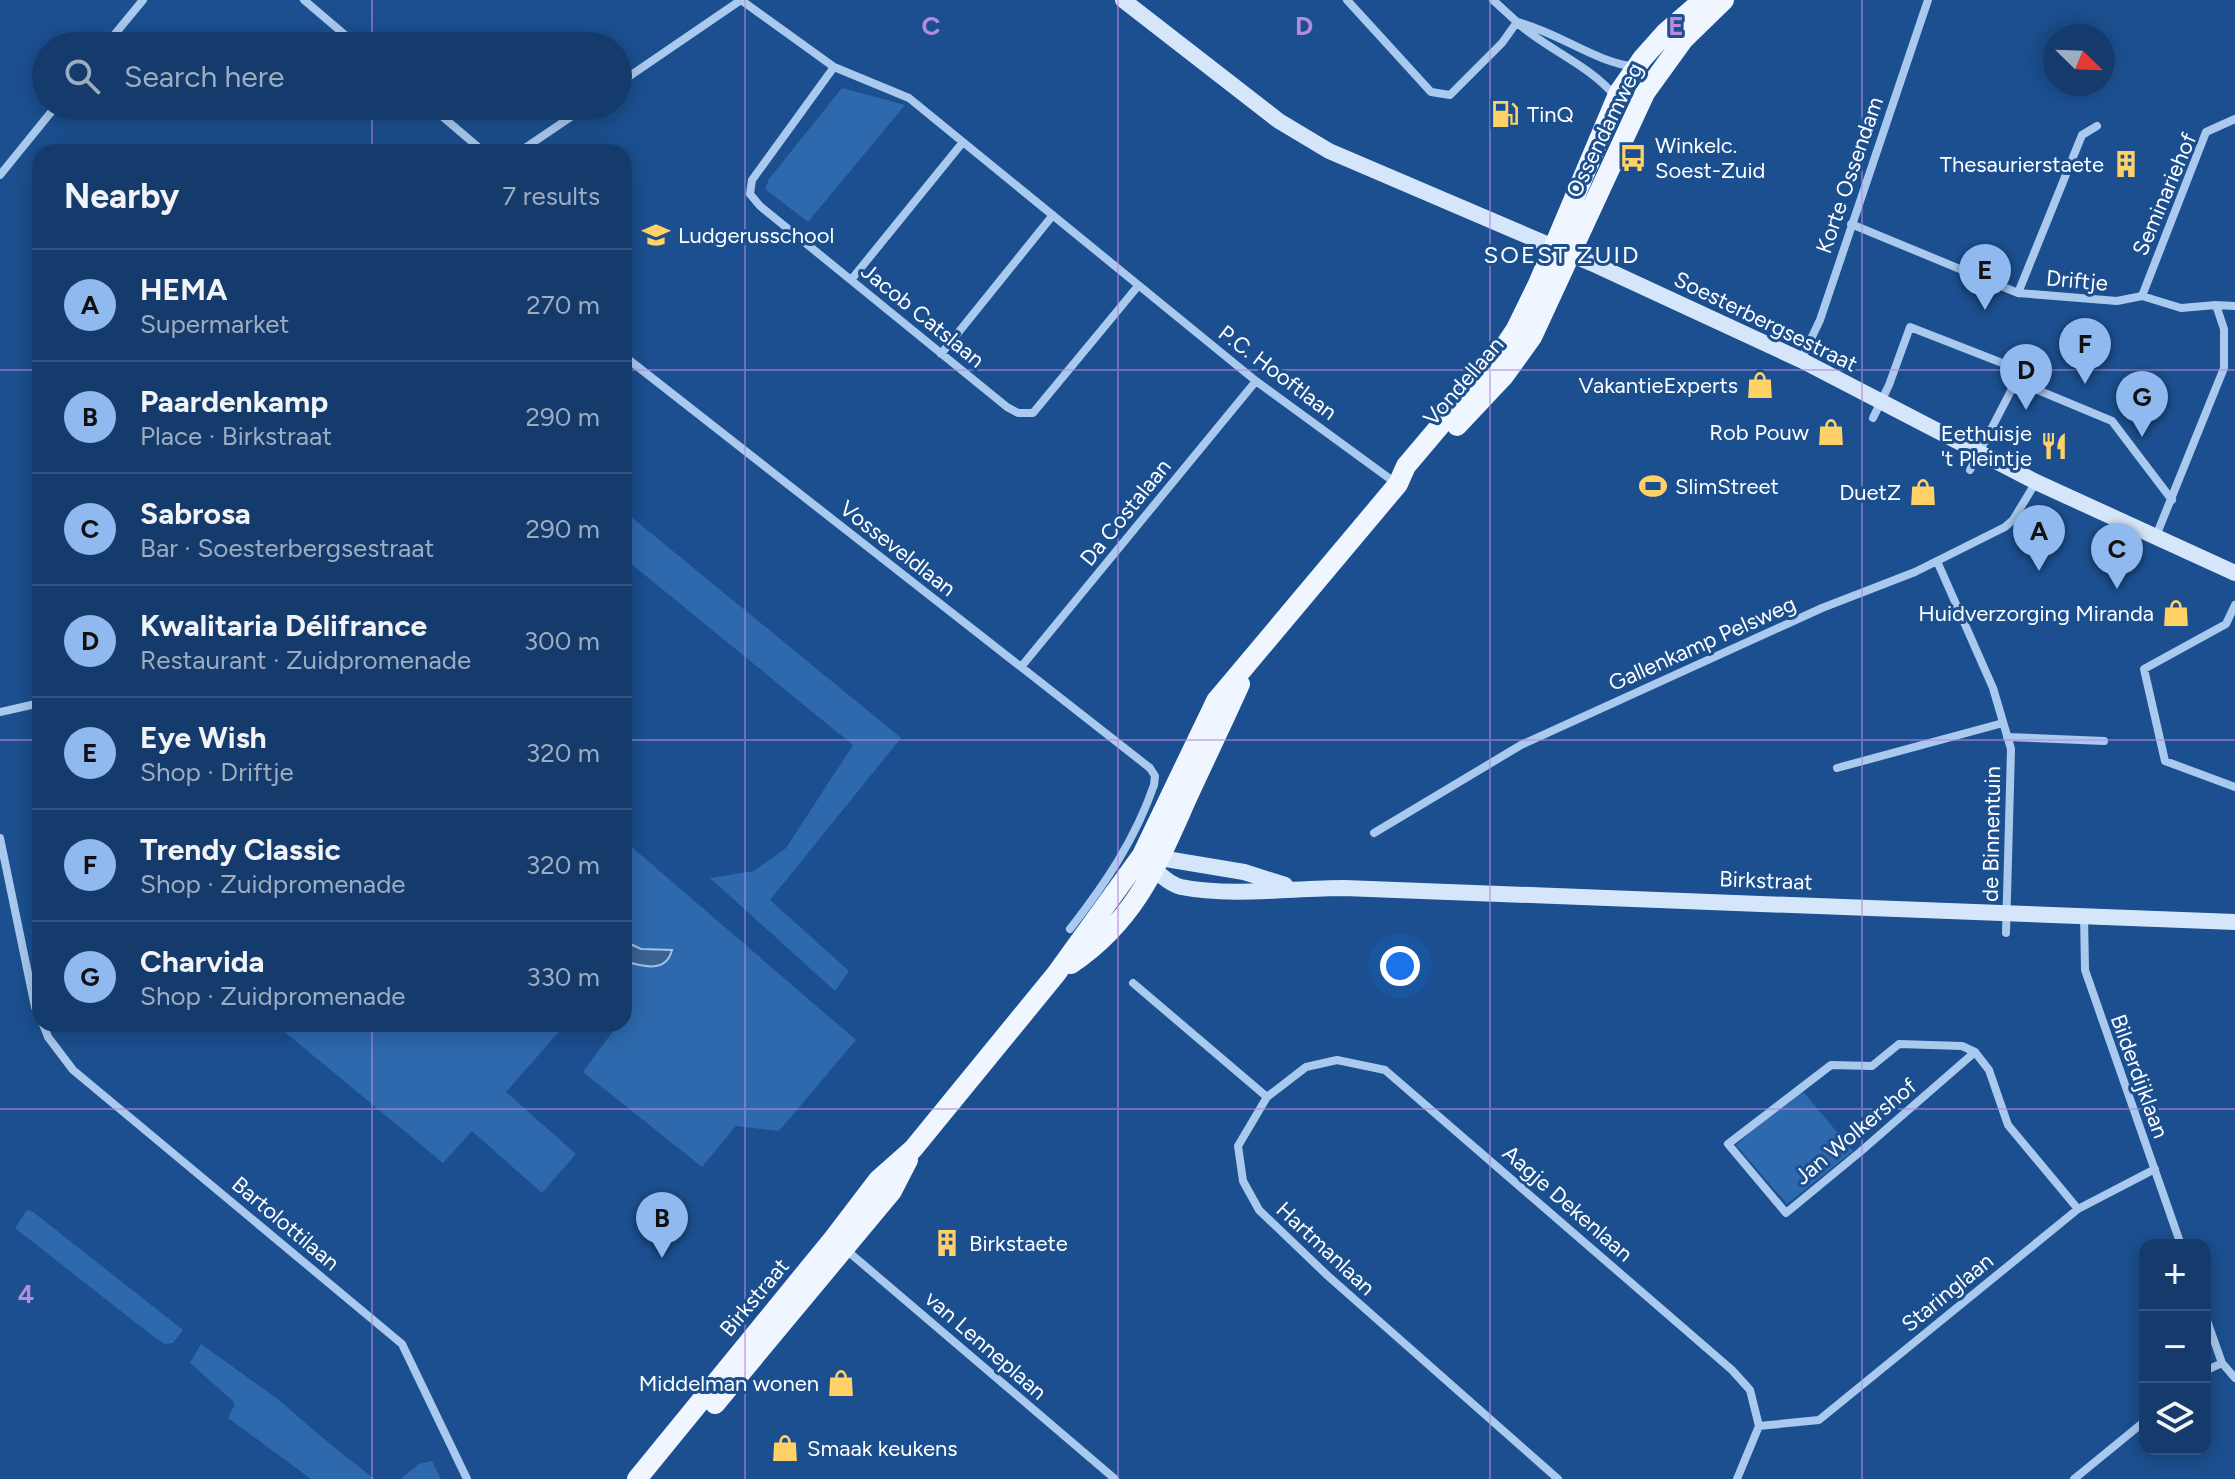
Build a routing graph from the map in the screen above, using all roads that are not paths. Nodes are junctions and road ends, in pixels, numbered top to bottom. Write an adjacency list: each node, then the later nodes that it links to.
1 (143, 0): 11 (street)
2 (304, 0): 12 (street)
3 (741, 0): 13 (street, P.C. Hooftlaan); 15 (street)
4 (1123, 0): 28 (main road, Soesterbergsestraat)
5 (1347, 0): 10 (street)
6 (1493, 0): 10 (street)
7 (1703, 0): 14 (main road, Ossendamweg)
8 (1724, 0): 28 (main road, Ossendamweg)
9 (1928, 0): 27 (street, Korte Ossendam)
10 (1517, 22): 14 (street); 16 (street)
11 (117, 32)
12 (342, 32)
13 (834, 67): 22 (street, P.C. Hooftlaan); 29 (street, Jacob Catslaan)
14 (1637, 67): 16 (main road, Ossendamweg)
15 (632, 74)
16 (1617, 98): 28 (main road, Ossendamweg)
17 (2235, 119): 32 (street, Seminariehof)
18 (45, 120): 25 (street)
19 (446, 120): 23 (street)
20 (566, 120): 24 (street)
21 (2097, 126): 31 (street)
22 (963, 142): 26 (street, P.C. Hooftlaan); 29 (street)
23 (475, 144)
24 (531, 144)
25 (0, 175)
26 (1053, 215): 30 (street, P.C. Hooftlaan); 35 (street)
27 (1851, 224): 31 (street, Driftje); 36 (street, Korte Ossendam)
28 (1563, 251): 36 (main road, Soesterbergsestraat); 45 (main road, Vondellaan)
29 (851, 280): 35 (street, Jacob Catslaan)
30 (1138, 286): 35 (street, Jacob Catslaan); 38 (street, P.C. Hooftlaan)
31 (2018, 293): 32 (street, Driftje)
32 (2142, 296): 33 (street, Driftje)
33 (2216, 305): 34 (street, Driftje); 46 (street)
34 (2235, 306)
35 (941, 354)
36 (1801, 360): 40 (main road, Soesterbergsestraat)
37 (632, 362): 51 (street, Vosseveldlaan)
38 (1256, 381): 45 (street, P.C. Hooftlaan); 51 (street, Da Costalaan)
39 (2016, 381): 40 (street); 42 (street); 46 (street)
40 (1881, 401): 41 (street); 42 (main road, Soesterbergsestraat)
41 (1873, 418)
42 (1978, 453): 43 (street); 44 (main road, Soesterbergsestraat)
43 (1970, 470)
44 (2036, 482): 47 (main road, Soesterbergsestraat); 48 (street, Gallenkamp Pelsweg)
45 (1398, 484): 61 (main road, Vondellaan)
46 (2172, 500): 47 (street)
47 (2156, 536): 49 (main road, Soesterbergsestraat)
48 (1937, 561): 54 (street, de Binnentuin); 59 (street, Gallenkamp Pelsweg)
49 (2235, 573)
50 (2235, 605): 58 (street)
51 (1021, 667): 66 (street, Vosseveldlaan)
52 (32, 705): 53 (street)
53 (0, 712)
54 (2003, 723): 55 (street, de Binnentuin); 57 (street)
55 (2007, 737): 56 (street, de Binnentuin); 63 (street, de Binnentuin)
56 (2104, 741)
57 (1837, 768)
58 (2235, 787)
59 (1374, 833)
60 (0, 838): 69 (street)
61 (1152, 861): 62 (main road, Birkstraat); 62 (main road, Birkstraat); 76 (main road, Birkstraat)
62 (1294, 888): 63 (main road, Birkstraat)
63 (2007, 913): 64 (main road, Birkstraat); 67 (street, de Binnentuin)
64 (2084, 915): 65 (main road, Birkstraat); 73 (street, Bilderdijklaan)
65 (2235, 922)
66 (1070, 929)
67 (2006, 933)
68 (1133, 983): 72 (street)
69 (32, 993)
70 (46, 1032): 83 (street, Bartolottilaan)
71 (1975, 1052): 71 (street, Jan Wolkershof); 74 (street)
72 (1267, 1097): 81 (street, Aagje Dekenlaan); 87 (street, Hartmanlaan)
73 (2155, 1169): 74 (street, Staringlaan); 75 (street, Bilderdijklaan)
74 (2078, 1209): 81 (street, Staringlaan)
75 (2179, 1239)
76 (840, 1244): 84 (main road, Birkstraat); 85 (main road, Birkstraat); 86 (street, van Lenneplaan)
77 (2211, 1332): 78 (street)
78 (2222, 1363): 79 (street); 80 (street)
79 (2211, 1368)
80 (2235, 1378)
81 (1759, 1426): 88 (street)
82 (2139, 1426): 89 (street)
83 (467, 1479)
84 (637, 1479)
85 (654, 1479)
86 (1115, 1479)
87 (1558, 1479)
88 (1737, 1479)
89 (2074, 1479)

